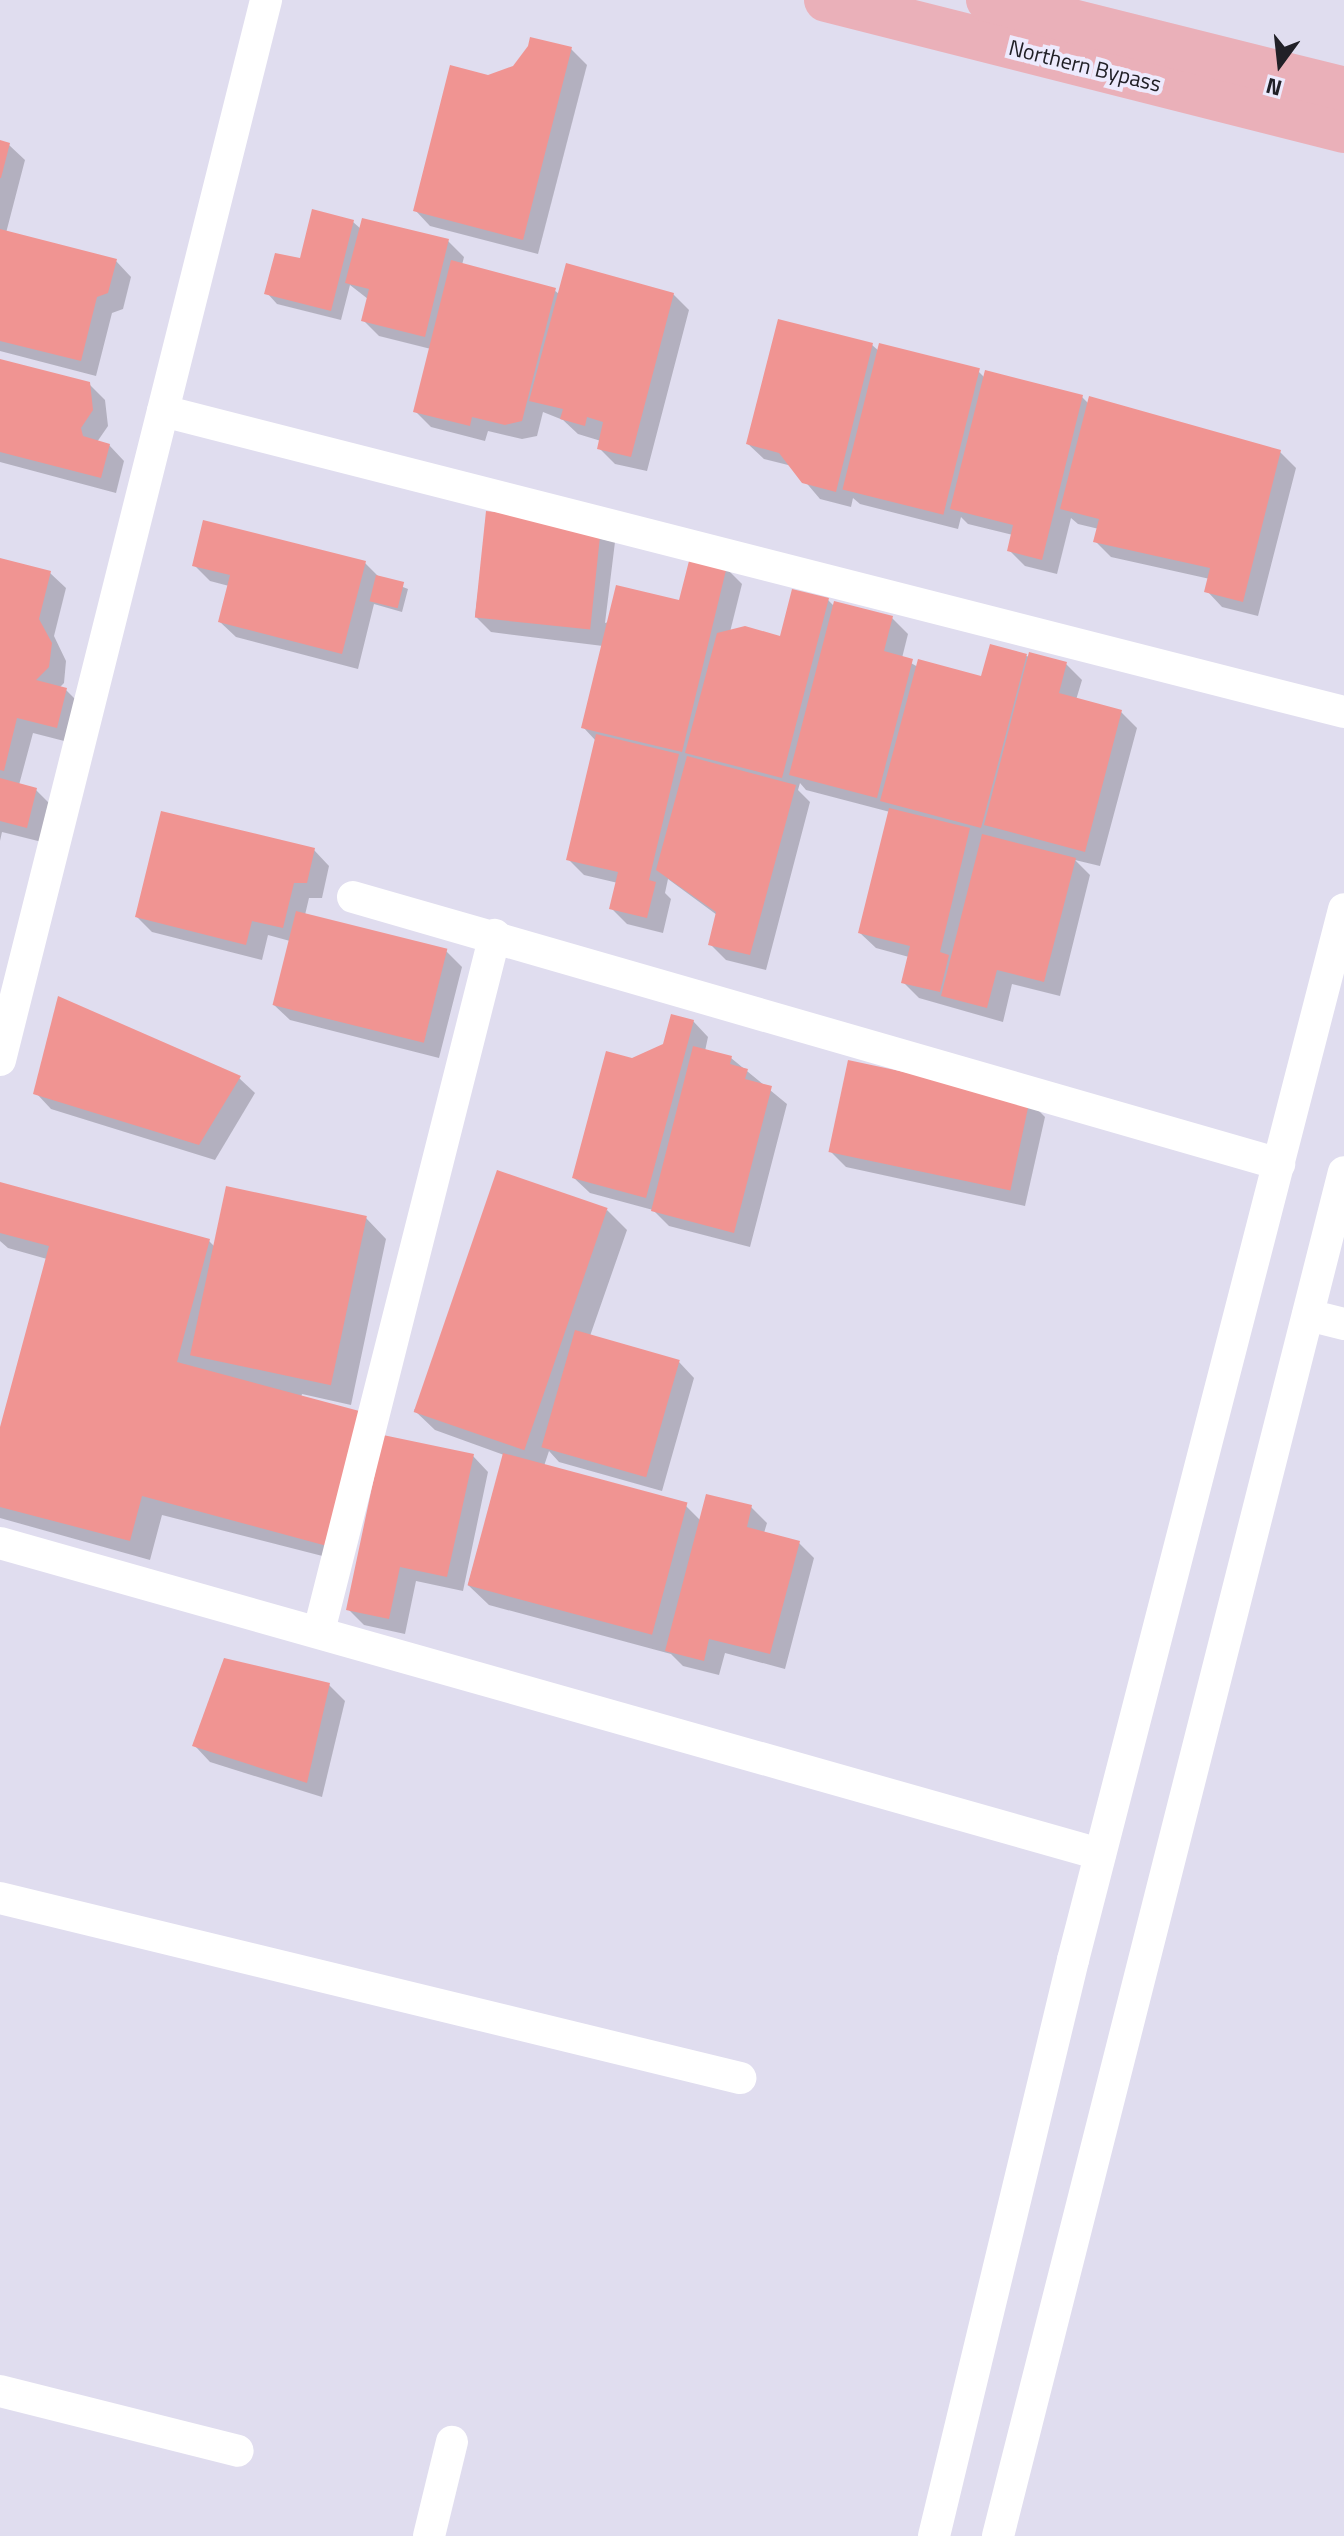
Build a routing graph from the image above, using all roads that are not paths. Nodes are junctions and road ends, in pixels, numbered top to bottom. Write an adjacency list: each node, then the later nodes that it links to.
1 (266, 0): 6 (street)
2 (829, 0): 5 (main road, Northern Bypass)
3 (988, 0): 4 (main road, Northern Bypass)
4 (1344, 89)
5 (1344, 131)
6 (163, 411): 7 (street); 11 (street)
7 (1344, 712)
8 (353, 897): 10 (street)
9 (1344, 909): 12 (street)
10 (495, 935): 12 (street); 17 (street)
11 (0, 1060)
12 (1279, 1164): 18 (street)
13 (1344, 1172): 14 (street)
14 (1308, 1315): 15 (street); 26 (street)
15 (1344, 1324)
16 (0, 1543): 17 (street)
17 (319, 1631): 18 (street)
18 (1100, 1854): 25 (street)
19 (0, 1898): 20 (street)
20 (740, 2078)
21 (0, 2391): 23 (street)
22 (452, 2442): 24 (street)
23 (238, 2451)
24 (429, 2536)
25 (934, 2536)
26 (998, 2536)

